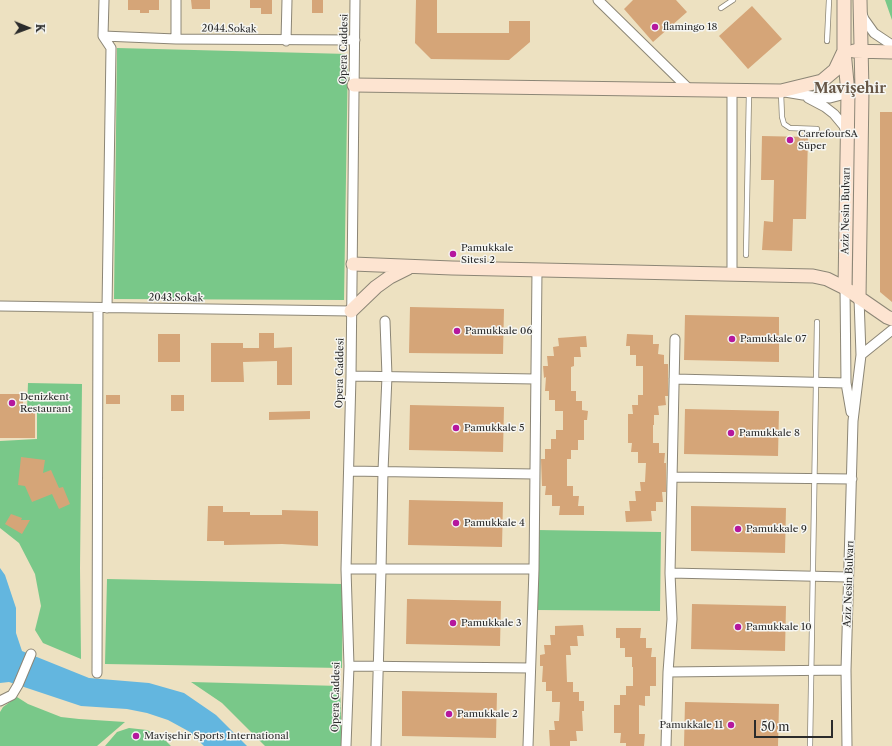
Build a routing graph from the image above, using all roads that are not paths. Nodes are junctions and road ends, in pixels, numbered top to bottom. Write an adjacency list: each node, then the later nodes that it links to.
1 (104, 0): 11 (street)
2 (176, 0): 12 (street)
3 (287, 0): 13 (street)
4 (355, 0): 14 (street, Opera Caddesi)
5 (598, 0): 21 (street)
6 (733, 0): 10 (lane)
7 (829, 0): 15 (lane)
8 (844, 0): 17 (street, Aziz Nesin Bulvarı)
9 (860, 3): 16 (street); 18 (street, Aziz Nesin Bulvarı)
10 (721, 8)
11 (103, 36): 12 (street, 2044.Sokak); 38 (street)
12 (176, 39): 13 (street, 2044.Sokak)
13 (286, 40): 14 (street, 2044.Sokak)
14 (355, 40): 20 (street, Opera Caddesi)
15 (827, 41)
16 (892, 45)
17 (844, 51): 18 (street); 25 (street); 26 (street, Aziz Nesin Bulvarı)
18 (861, 51): 19 (street); 24 (street, Aziz Nesin Bulvarı)
19 (892, 52)
20 (354, 85): 21 (street); 31 (street, Opera Caddesi)
21 (690, 90): 22 (street)
22 (732, 90): 23 (street); 34 (street)
23 (749, 90): 25 (street); 30 (lane)
24 (862, 90): 26 (street); 36 (street, Aziz Nesin Bulvarı)
25 (782, 91): 27 (street); 28 (lane)
26 (848, 94): 27 (street); 29 (street, Aziz Nesin Bulvarı)
27 (803, 95): 29 (street)
28 (817, 129)
29 (848, 137): 35 (street, Aziz Nesin Bulvarı)
30 (746, 255)
31 (353, 264): 32 (street); 39 (street, Opera Caddesi)
32 (411, 267): 33 (street); 39 (street)
33 (537, 270): 34 (street); 48 (street)
34 (732, 274): 35 (street)
35 (845, 288): 36 (street); 51 (street, Aziz Nesin Bulvarı)
36 (859, 298): 40 (street); 45 (street, Aziz Nesin Bulvarı)
37 (0, 306): 38 (street, 2043.Sokak)
38 (103, 308): 39 (street, 2043.Sokak); 72 (street)
39 (351, 311): 46 (street, Opera Caddesi)
40 (892, 319)
41 (385, 321): 47 (street)
42 (817, 322): 50 (lane)
43 (892, 330): 45 (street)
44 (675, 339): 49 (street)
45 (861, 355): 52 (street, Aziz Nesin Bulvarı)
46 (351, 376): 47 (street); 53 (street, Opera Caddesi)
47 (387, 376): 48 (street); 54 (street)
48 (535, 379): 55 (street)
49 (674, 379): 50 (street); 56 (street)
50 (816, 382): 51 (street); 57 (lane)
51 (846, 383): 52 (street, Aziz Nesin Bulvarı)
52 (853, 421): 58 (street, Aziz Nesin Bulvarı)
53 (349, 471): 54 (street); 60 (street, Opera Caddesi)
54 (383, 471): 55 (street); 61 (street)
55 (534, 474): 59 (street)
56 (673, 477): 57 (street); 62 (street)
57 (814, 478): 58 (street); 63 (lane)
58 (852, 479): 64 (street, Aziz Nesin Bulvarı)
59 (534, 569): 61 (street); 68 (street)
60 (346, 570): 61 (street); 66 (street, Opera Caddesi)
61 (381, 570): 67 (street)
62 (670, 573): 63 (street); 71 (street)
63 (813, 576): 64 (street); 69 (lane)
64 (848, 577): 70 (street, Aziz Nesin Bulvarı)
65 (31, 654): 73 (street)
66 (348, 666): 67 (street); 74 (street, Opera Caddesi)
67 (379, 666): 68 (street); 75 (street)
68 (530, 668): 76 (street)
69 (811, 670): 70 (street); 71 (street); 78 (lane)
70 (846, 670): 79 (street, Aziz Nesin Bulvarı)
71 (668, 672): 77 (street)
72 (97, 673)
73 (0, 701)
74 (346, 746)
75 (376, 746)
76 (528, 746)
77 (666, 746)
78 (810, 746)
79 (847, 746)

